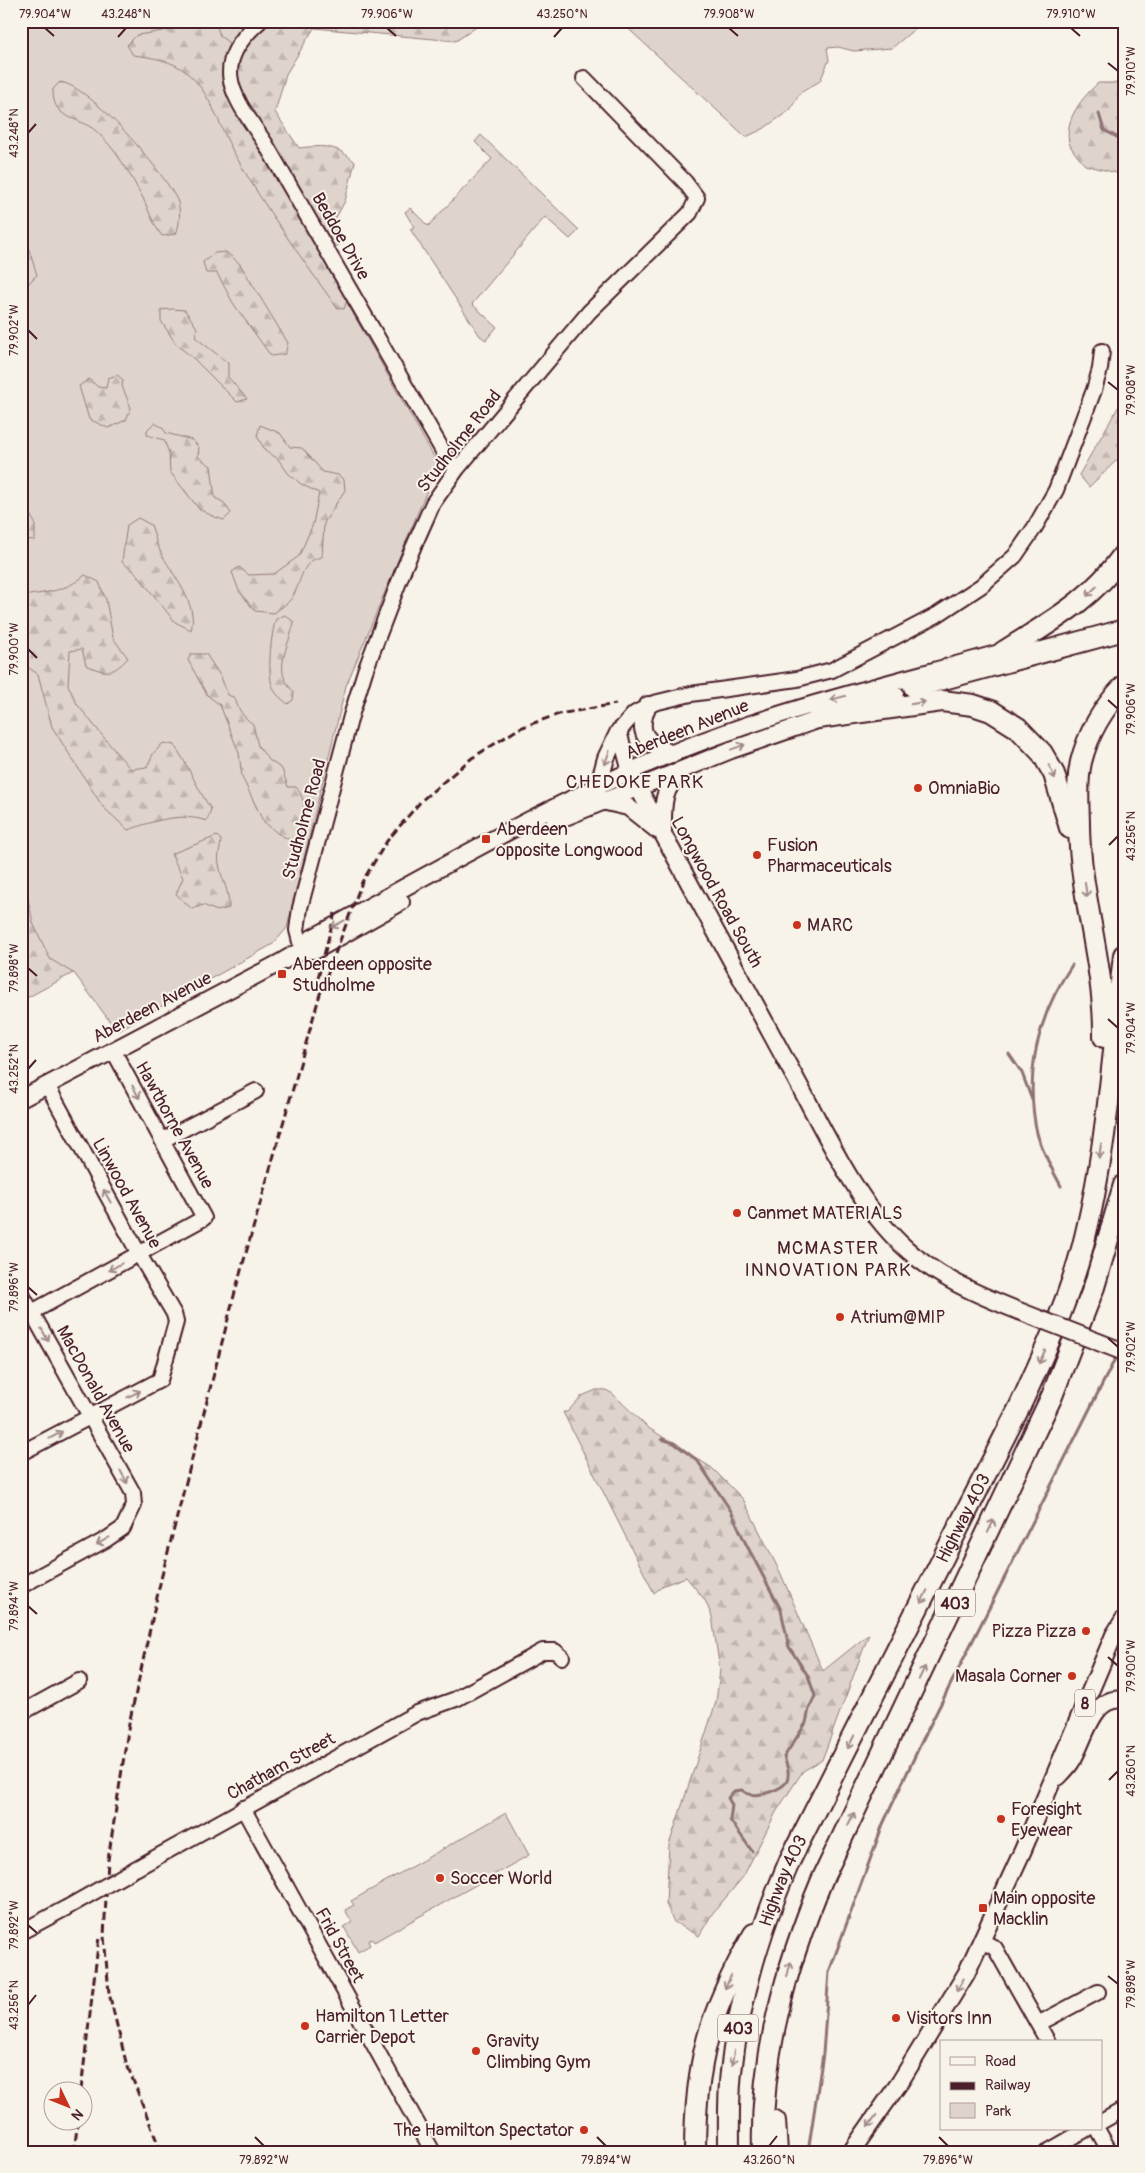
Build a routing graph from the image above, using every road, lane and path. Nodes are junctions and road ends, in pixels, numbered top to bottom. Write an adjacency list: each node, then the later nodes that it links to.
1 (260, 21): 4 (street, Beddoe Drive)
2 (584, 78): 4 (street, Studholme Road)
3 (1102, 350): 11 (street)
4 (457, 470): 21 (street, Studholme Road)
5 (1124, 554): 8 (highway, one-way to 8)
6 (1124, 619): 8 (highway)
7 (1124, 630): 10 (highway)
8 (1003, 652): 14 (main road, Aberdeen Avenue, one-way to 14)
9 (1124, 686): 20 (highway)
10 (914, 687): 12 (main road, Aberdeen Avenue)
11 (648, 705): 13 (street); 14 (main road)
12 (818, 718): 15 (main road, Aberdeen Avenue, one-way to 12); 20 (highway, one-way to 20)
13 (619, 731): 16 (street, Longwood Road South); 18 (main road, one-way to 18)
14 (672, 754): 16 (main road, Aberdeen Avenue)
15 (692, 764): 17 (main road, Aberdeen Avenue); 19 (main road)
16 (630, 772): 17 (main road, Longwood Road South); 18 (main road, Aberdeen Avenue)
17 (638, 787): 18 (main road, Aberdeen Avenue); 19 (main road, Longwood Road South)
18 (600, 794): 19 (main road); 21 (main road, Aberdeen Avenue)
19 (663, 836): 33 (main road, Longwood Road South, bridge)
20 (1078, 842): 27 (highway, one-way to 27)
21 (302, 950): 23 (main road, Aberdeen Avenue)
22 (1124, 955): 27 (highway, Highway 403 / 403)
23 (113, 1050): 24 (main road, Aberdeen Avenue); 28 (street, Hawthorne Avenue, one-way to 28)
24 (47, 1085): 26 (main road, Aberdeen Avenue); 30 (street, Linwood Avenue, one-way to 24)
25 (256, 1091): 28 (street)
26 (21, 1099)
27 (1107, 1103): 44 (highway, Highway 403 / 403, one-way to 44)
28 (163, 1140): 30 (street, Hawthorne Avenue)
29 (1124, 1185): 48 (highway, Highway 403 / 403, one-way to 29)
30 (139, 1254): 32 (street, one-way to 32); 34 (street, Linwood Avenue, one-way to 30)
31 (21, 1293): 32 (street, MacDonald Avenue)
32 (27, 1315): 34 (street, MacDonald Avenue, one-way to 34)
33 (1124, 1352)
34 (91, 1416): 35 (street, one-way to 34); 36 (street, MacDonald Avenue, one-way to 36)
35 (21, 1453)
36 (21, 1586)
37 (1124, 1619): 42 (main road, 8)
38 (562, 1658): 43 (street, Chatham Street)
39 (79, 1681): 41 (street)
40 (1124, 1700): 42 (main road)
41 (21, 1713)
42 (1048, 1789): 46 (main road, 8)
43 (243, 1808): 45 (street, Chatham Street, bridge); 55 (street, Frid Street)
44 (769, 1908): 56 (highway, one-way to 56); 57 (highway, Highway 403 / 403, one-way to 57)
45 (21, 1932)
46 (982, 1941): 49 (street); 60 (main road, 8, one-way to 60)
47 (1098, 1992): 49 (street)
48 (777, 2016): 58 (highway, Highway 403 / 403); 59 (highway)
49 (1038, 2024): 50 (street)
50 (1047, 2040)
51 (1124, 2109): 52 (street)
52 (1102, 2121)
53 (1085, 2130): 61 (street)
54 (1098, 2130): 62 (street)
55 (433, 2152)
56 (695, 2152)
57 (729, 2152)
58 (763, 2152)
59 (777, 2152)
60 (851, 2152)
61 (1048, 2152)
62 (1110, 2152)

